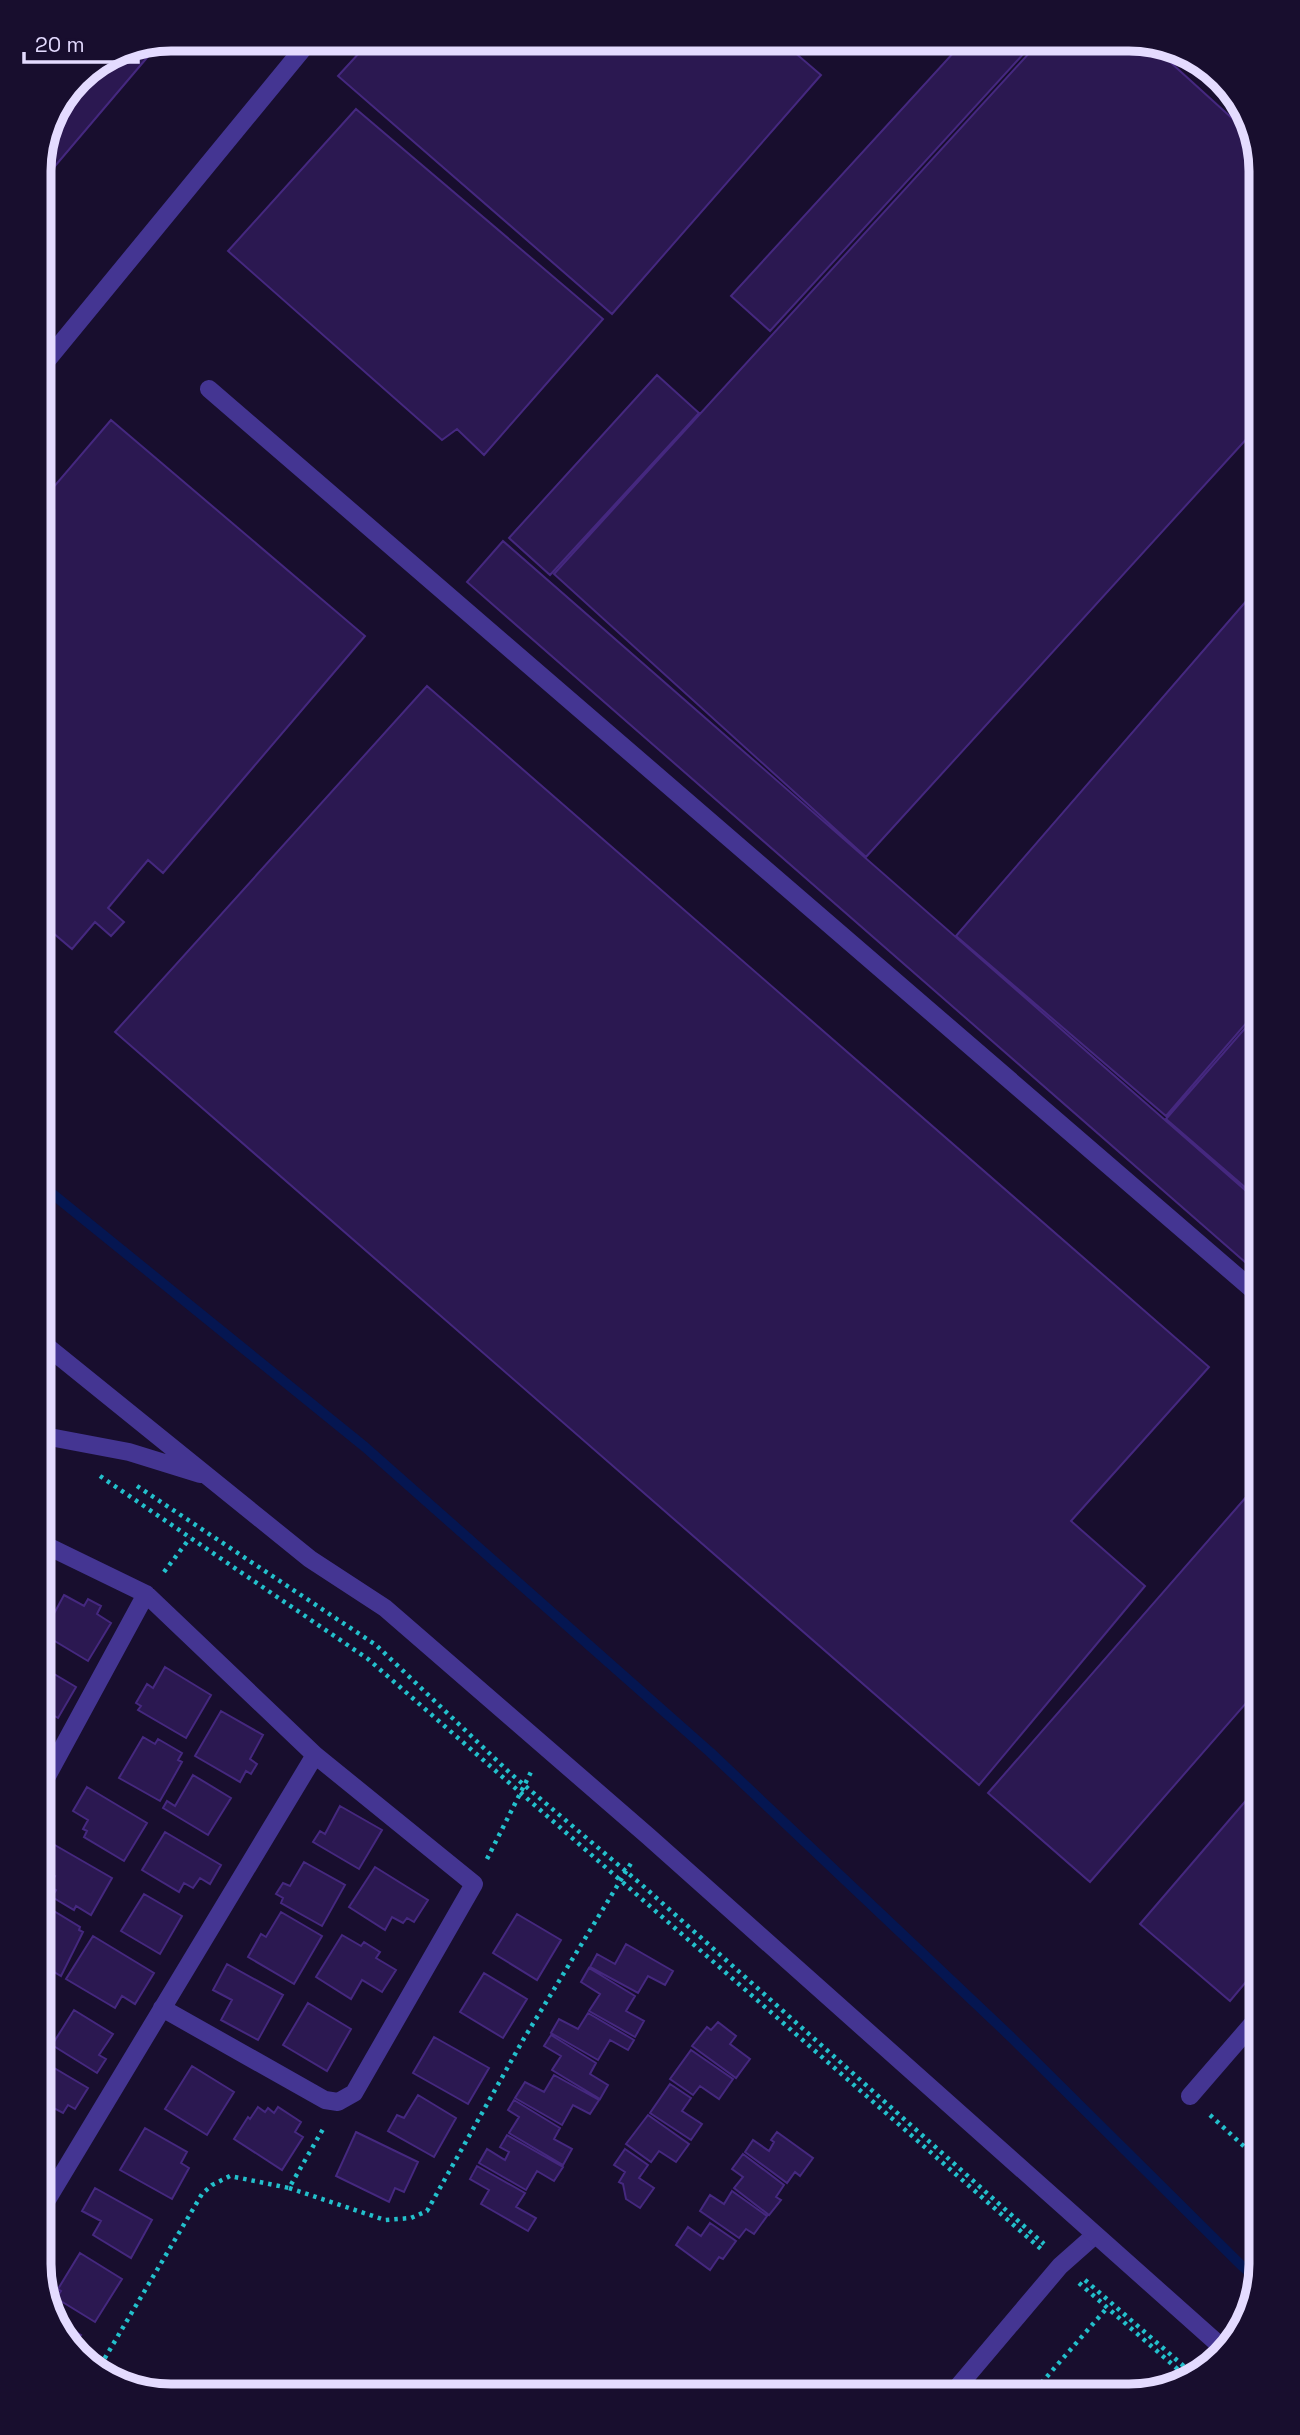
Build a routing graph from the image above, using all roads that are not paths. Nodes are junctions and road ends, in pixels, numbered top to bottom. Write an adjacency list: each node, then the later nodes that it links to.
1 (300, 51): 2 (street)
2 (51, 355)
3 (209, 389): 4 (street)
4 (1249, 1286)
5 (51, 1350): 7 (street)
6 (51, 1437): 7 (street)
7 (210, 1477): 16 (street)
8 (51, 1548): 9 (street)
9 (146, 1594): 10 (street); 11 (street)
10 (315, 1755): 12 (street); 12 (street)
11 (51, 1767)
12 (162, 2008): 15 (street)
13 (1249, 2029): 14 (street)
14 (1190, 2096)
15 (51, 2192)
16 (1095, 2235): 17 (street); 18 (street)
17 (1219, 2344)
18 (960, 2384)

